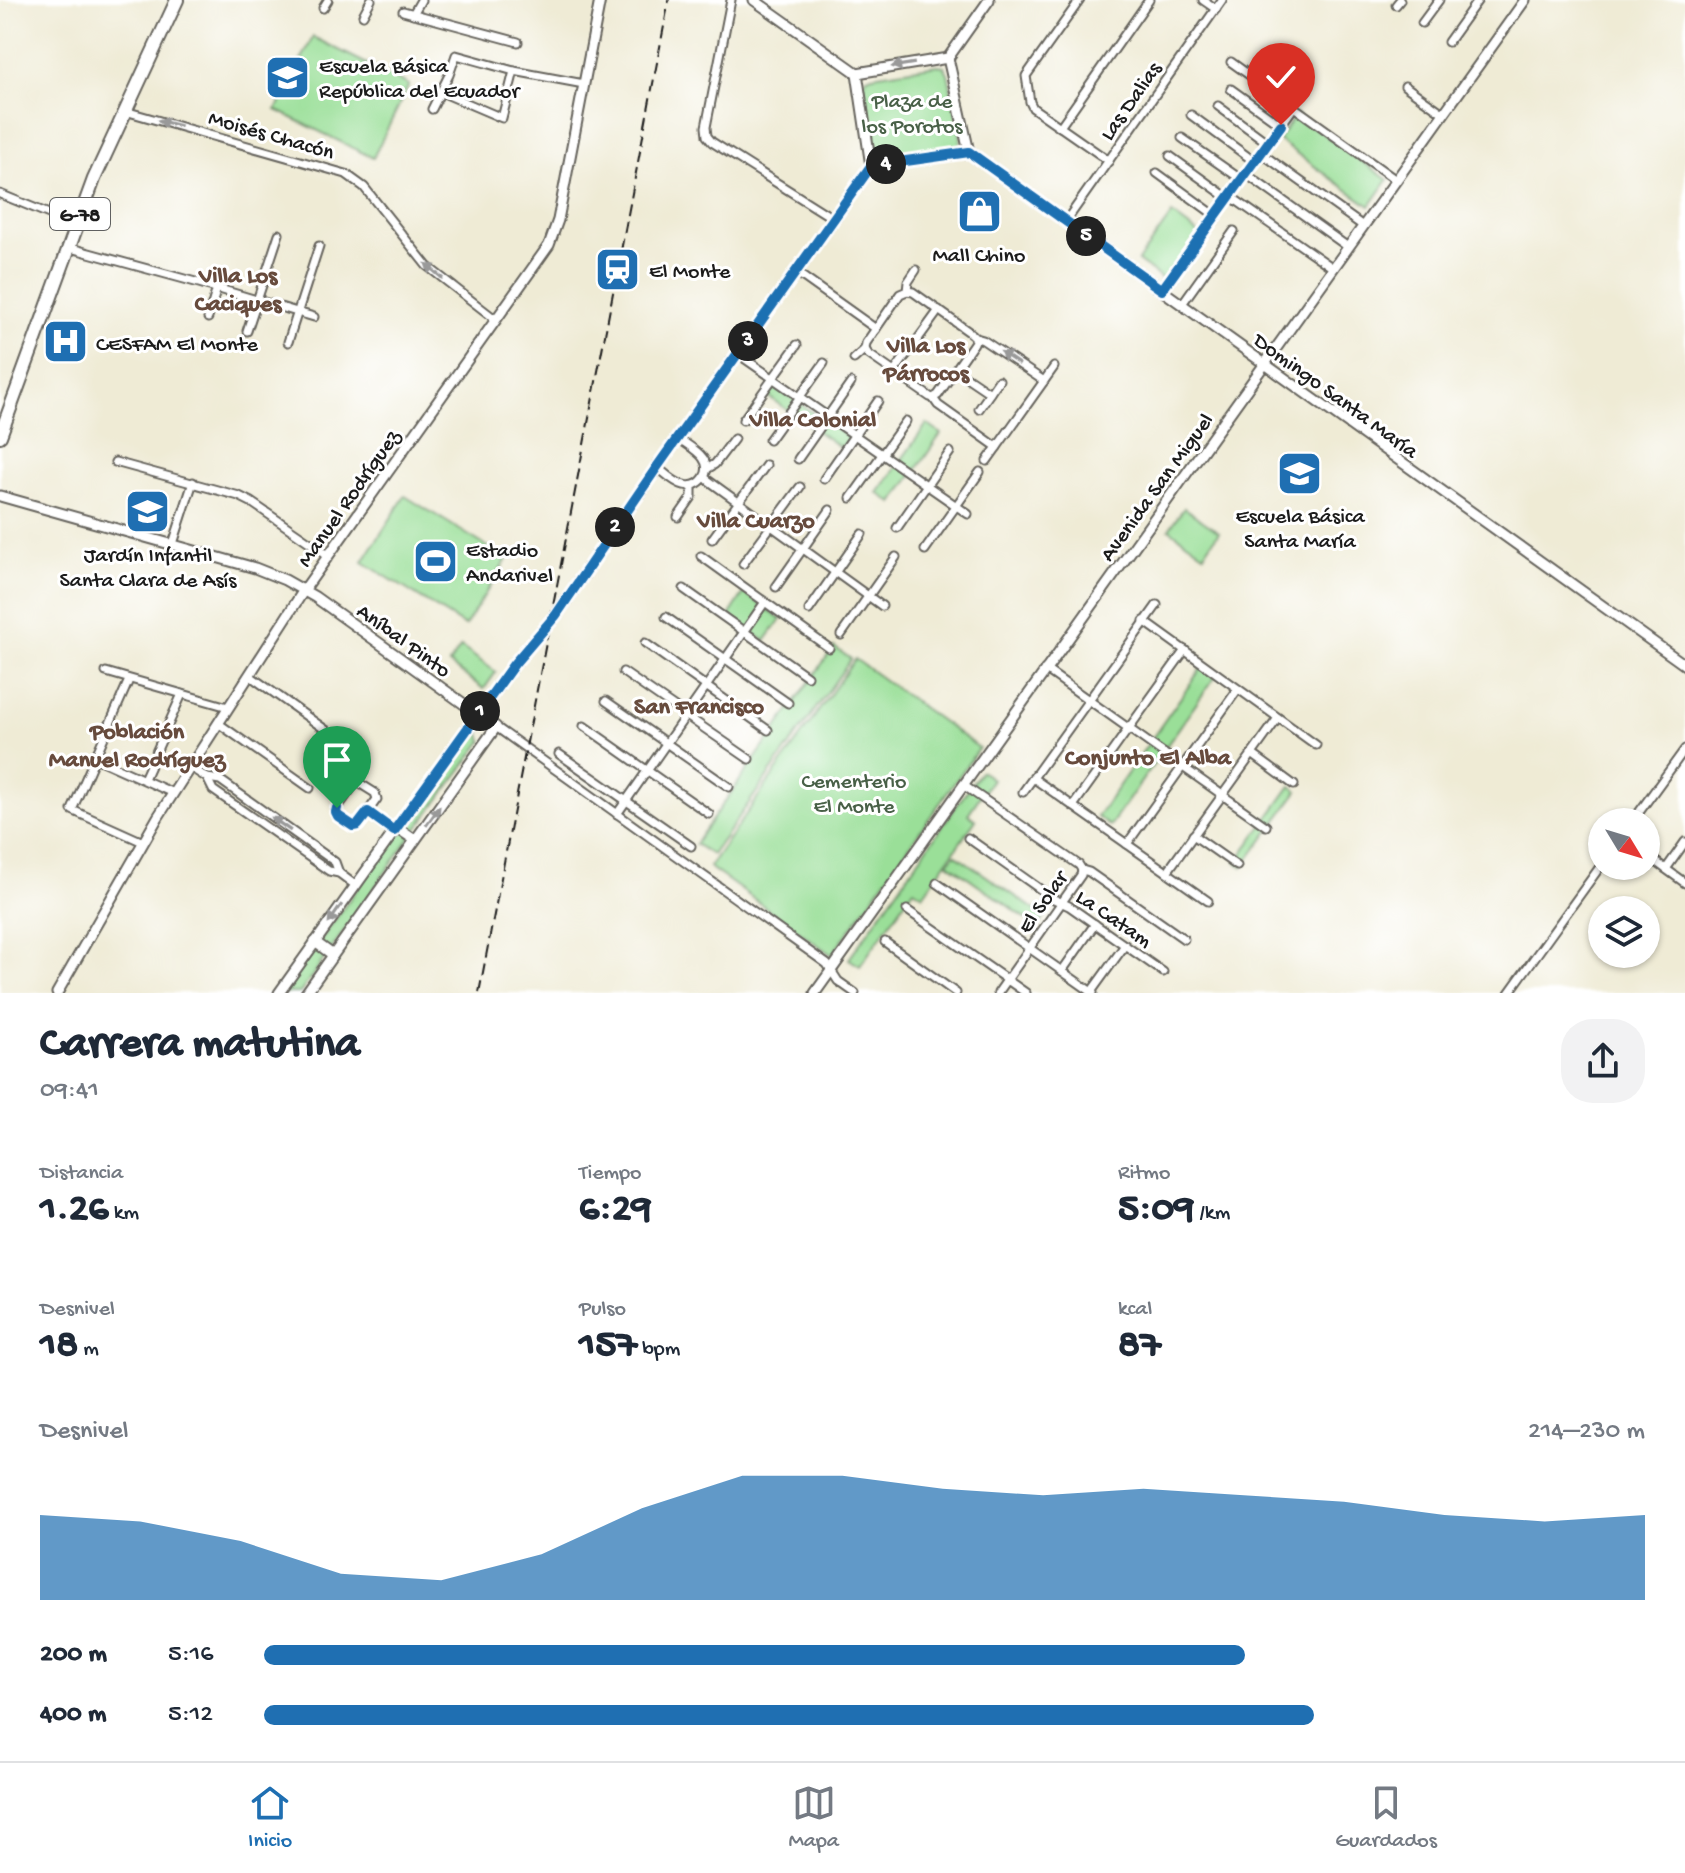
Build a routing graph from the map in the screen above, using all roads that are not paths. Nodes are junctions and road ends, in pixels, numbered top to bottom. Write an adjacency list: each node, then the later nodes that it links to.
1 (177, 0): 35 (main road, G-78)
2 (328, 0): 16 (street)
3 (371, 0): 20 (street)
4 (421, 0): 19 (street)
5 (600, 0): 28 (street, Manuel Rodríguez)
6 (731, 0): 54 (street)
7 (754, 0): 27 (street)
8 (989, 0): 24 (street)
9 (1080, 0): 39 (street)
10 (1149, 0): 39 (street)
11 (1203, 0): 17 (street)
12 (1222, 0): 17 (street, Las Dalias)
13 (1439, 0): 21 (street)
14 (1478, 0): 23 (street)
15 (1520, 3): 36 (street, Avenida San Miguel)
16 (323, 8)
17 (1216, 9): 45 (street, Las Dalias)
18 (403, 11): 19 (street)
19 (413, 14): 22 (street)
20 (363, 15)
21 (1422, 23)
22 (518, 42)
23 (1448, 42)
24 (948, 58): 27 (street, one-way to 27); 42 (street)
25 (1231, 62): 33 (street)
26 (514, 71): 28 (street); 31 (street); 31 (street)
27 (857, 73): 47 (street)
28 (584, 84): 75 (street, Manuel Rodríguez)
29 (1405, 86): 36 (street)
30 (1231, 89): 38 (street)
31 (441, 92): 34 (street)
32 (1218, 106): 41 (street)
33 (1294, 107): 38 (street); 50 (street)
34 (432, 109)
35 (125, 111): 56 (main road, G-78); 75 (street, Moisés Chacón, one-way to 35)
36 (1443, 113): 50 (street, Avenida San Miguel)
37 (1191, 115): 46 (street)
38 (1281, 125): 41 (street)
39 (1060, 127): 45 (street)
40 (1182, 138): 49 (street)
41 (1268, 143): 43 (street)
42 (969, 152): 47 (street); 55 (street, Domingo Santa María)
43 (1261, 153): 46 (street); 57 (street)
44 (1170, 156): 52 (street)
45 (1109, 161): 55 (street, Las Dalias)
46 (1255, 162): 49 (street)
47 (871, 166): 54 (street)
48 (1157, 173): 53 (street)
49 (1244, 177): 52 (street); 62 (street)
50 (1396, 180): 57 (street, Avenida San Miguel)
51 (0, 194): 56 (street)
52 (1229, 197): 53 (street); 63 (street)
53 (1216, 216): 67 (street)
54 (834, 219): 65 (street)
55 (1066, 221): 67 (street, Domingo Santa María)
56 (76, 225): 61 (main road, G-78)
57 (1363, 226): 62 (street, Avenida San Miguel)
58 (1234, 231): 70 (street)
59 (279, 234): 69 (street)
60 (319, 246): 72 (street)
61 (67, 247): 66 (street); 102 (main road, G-78)
62 (1348, 247): 63 (street, Avenida San Miguel)
63 (1333, 268): 85 (street, Avenida San Miguel)
64 (916, 270): 68 (street)
65 (796, 272): 76 (street); 82 (street)
66 (217, 288): 69 (street); 74 (street)
67 (1162, 290): 70 (street, Domingo Santa María)
68 (907, 291): 71 (street); 76 (street)
69 (257, 300): 72 (street); 77 (street)
70 (1182, 304): 85 (street, Domingo Santa María)
71 (939, 310): 78 (street); 88 (street)
72 (298, 312): 73 (street); 79 (street)
73 (314, 317)
74 (208, 318)
75 (495, 319): 135 (street, Manuel Rodríguez)
76 (876, 329): 81 (street)
77 (247, 331)
78 (976, 338): 87 (street); 91 (street, one-way to 78)
79 (288, 342)
80 (797, 345): 89 (street)
81 (865, 349): 83 (street); 88 (street)
82 (738, 354): 89 (street); 103 (street)
83 (854, 359)
84 (824, 363): 94 (street)
85 (1265, 363): 156 (street, Domingo Santa María); 157 (street, Avenida San Miguel)
86 (1054, 367): 91 (street)
87 (956, 370): 93 (street); 95 (street)
88 (894, 372): 95 (street)
89 (773, 379): 94 (street); 99 (street)
90 (999, 380): 93 (street)
91 (1044, 381): 106 (street)
92 (851, 383): 98 (street)
93 (990, 393): 97 (street)
94 (800, 397): 98 (street); 105 (street)
95 (933, 398): 106 (street)
96 (878, 401): 101 (street)
97 (979, 409)
98 (828, 416): 101 (street); 109 (street)
99 (743, 420)
100 (906, 421): 108 (street)
101 (855, 435): 108 (street); 116 (street)
102 (0, 436)
103 (678, 438): 113 (street); 115 (street)
104 (734, 439): 115 (street)
105 (769, 440)
106 (997, 447): 110 (street)
107 (950, 452): 118 (street)
108 (882, 454): 118 (street); 122 (street)
109 (798, 459)
110 (987, 461)
111 (115, 462): 117 (street)
112 (766, 465): 123 (street)
113 (657, 467): 119 (street); 170 (street)
114 (980, 472): 124 (street)
115 (706, 473): 119 (street); 123 (street)
116 (824, 479)
117 (193, 482): 132 (street); 135 (street)
118 (927, 485): 124 (street); 129 (street)
119 (692, 486): 127 (street)
120 (800, 487): 128 (street)
121 (0, 496): 132 (street, Aníbal Pinto)
122 (851, 498)
123 (739, 502): 128 (street); 131 (street)
124 (956, 506): 126 (street); 134 (street)
125 (830, 510): 133 (street)
126 (968, 514)
127 (678, 517)
128 (771, 526): 133 (street); 138 (street)
129 (897, 528)
130 (862, 534): 139 (street)
131 (712, 539)
132 (173, 544): 142 (street, Aníbal Pinto)
133 (803, 549): 139 (street); 140 (street)
134 (925, 550)
135 (328, 555): 142 (street, Manuel Rodríguez)
136 (701, 556): 144 (street)
137 (896, 557): 143 (street)
138 (743, 564)
139 (836, 572): 143 (street); 147 (street)
140 (776, 587)
141 (684, 589): 150 (street)
142 (304, 590): 160 (street, Manuel Rodríguez); 170 (street, Aníbal Pinto)
143 (868, 596): 146 (street); 151 (street)
144 (765, 602): 150 (street); 153 (street)
145 (1157, 605): 149 (street)
146 (882, 606)
147 (809, 610)
148 (666, 617): 155 (street)
149 (1144, 621): 154 (street); 166 (street)
150 (745, 632): 155 (street); 161 (street)
151 (841, 635)
152 (645, 643): 163 (street)
153 (829, 648)
154 (1185, 650): 164 (street); 176 (street)
155 (725, 659): 163 (street); 168 (street)
156 (1685, 665)
157 (1045, 669): 166 (street); 191 (street, Avenida San Miguel)
158 (106, 672): 162 (street)
159 (623, 672): 171 (street)
160 (249, 675): 169 (street, Manuel Rodríguez); 178 (street)
161 (807, 676)
162 (129, 680): 165 (street); 184 (street)
163 (706, 687): 171 (street); 177 (street)
164 (1238, 689): 172 (street); 186 (street)
165 (182, 694): 169 (street); 190 (street)
166 (1089, 700): 176 (street); 189 (street)
167 (606, 701): 179 (street)
168 (788, 703)
169 (228, 707): 173 (street, Manuel Rodríguez)
170 (478, 714): 175 (street, Aníbal Pinto); 205 (street)
171 (686, 715): 179 (street); 185 (street)
172 (1278, 718): 180 (street); 183 (street)
173 (218, 723): 187 (street, Manuel Rodríguez); 194 (street)
174 (584, 726): 188 (street)
175 (496, 727): 202 (street, Aníbal Pinto); 208 (street, one-way to 175)
176 (1129, 728): 186 (street); 199 (street)
177 (768, 730)
178 (337, 738)
179 (666, 743): 188 (street); 193 (street)
180 (1316, 745)
181 (1685, 749): 200 (street)
182 (559, 754): 198 (street)
183 (1252, 754): 192 (street); 197 (street)
184 (95, 758): 190 (street); 209 (street)
185 (749, 759)
186 (1183, 766): 197 (street); 211 (street)
187 (190, 767): 196 (street, Manuel Rodríguez); 221 (street)
188 (647, 771): 198 (street); 203 (street)
189 (1033, 778): 195 (street); 199 (street)
190 (144, 779): 196 (street)
191 (963, 785): 216 (street, El Solar); 232 (street, Avenida San Miguel)
192 (1294, 785)
193 (729, 787)
194 (310, 788)
195 (1023, 792)
196 (173, 793): 209 (street, Manuel Rodríguez)
197 (1223, 795): 204 (street); 206 (street)
198 (626, 801): 202 (street); 212 (street)
199 (1073, 806): 211 (street)
200 (1642, 808)
201 (368, 812): 201 (street); 205 (street)
202 (617, 814): 232 (street, Aníbal Pinto)
203 (709, 814)
204 (1266, 826)
205 (395, 830): 208 (street); 221 (street)
206 (1193, 835): 214 (street); 217 (street)
207 (968, 838): 223 (street, La Catam)
208 (415, 840): 231 (street)
209 (143, 842): 237 (street, Manuel Rodríguez)
210 (1685, 842): 215 (street)
211 (1127, 844): 217 (street)
212 (691, 846)
213 (1660, 865): 215 (street)
214 (1237, 866)
215 (1666, 869): 220 (street)
216 (1082, 870): 223 (street, El Solar); 226 (street)
217 (1167, 872): 222 (street)
218 (1590, 880): 245 (street)
219 (937, 883): 230 (street)
220 (1685, 883)
221 (355, 885): 227 (street, one-way to 227)
222 (1208, 901)
223 (1062, 902): 225 (street, La Catam); 230 (street, El Solar)
224 (907, 910): 235 (street)
225 (1095, 924): 229 (street, La Catam); 233 (street)
226 (1184, 939)
227 (315, 942): 231 (street); 238 (street)
228 (885, 942): 242 (street)
229 (1125, 945): 234 (street, La Catam); 236 (street)
230 (1029, 948): 233 (street); 235 (street, El Solar)
231 (333, 955): 239 (street)
232 (832, 970): 240 (street, Avenida San Miguel); 241 (street, Aníbal Pinto)
233 (1062, 971): 236 (street)
234 (1163, 972)
235 (1007, 980): 243 (street, El Solar); 244 (street)
236 (1092, 992)
237 (57, 993)
238 (279, 993)
239 (306, 993)
240 (815, 993)
241 (855, 993)
242 (956, 993)
243 (998, 993)
244 (1026, 993)
245 (1509, 993)

